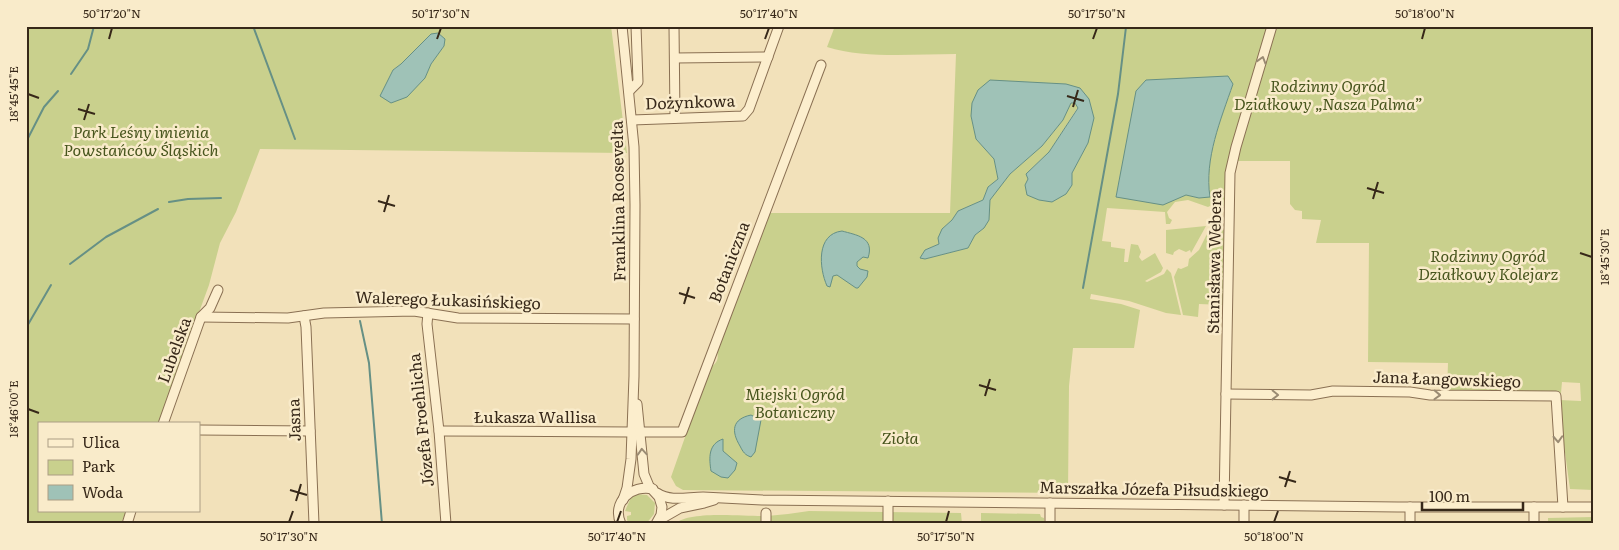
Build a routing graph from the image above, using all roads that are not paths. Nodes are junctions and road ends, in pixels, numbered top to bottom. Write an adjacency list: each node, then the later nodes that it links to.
1 (622, 26): 9 (street, Franklina Roosevelta)
2 (636, 26): 9 (street)
3 (674, 26): 7 (street)
4 (779, 26): 6 (street, Dożynkowa)
5 (1272, 26): 17 (street, Stanisława Webera, one-way to 5)
6 (768, 57): 7 (street); 10 (street, Dożynkowa)
7 (674, 58): 10 (street)
8 (821, 65): 22 (street, Botaniczna)
9 (629, 91): 11 (street, Franklina Roosevelta)
10 (675, 118): 11 (street, Dożynkowa)
11 (632, 120): 16 (street, Franklina Roosevelta)
12 (218, 290): 15 (street, Lubelska)
13 (428, 313): 14 (street, Walerego Łukasińskiego); 16 (street, Walerego Łukasińskiego); 21 (street, Józefa Froehlicha)
14 (304, 316): 15 (street, Walerego Łukasińskiego); 20 (street, Jasna)
15 (201, 317): 18 (street, Lubelska)
16 (634, 319): 22 (street, Franklina Roosevelta)
17 (1226, 394): 28 (street, Stanisława Webera); 33 (street, Jana Łangowskiego, one-way to 33)
18 (163, 422)
19 (200, 430): 20 (street)
20 (310, 431): 38 (street, Jasna)
21 (439, 431): 22 (street, Łukasza Wallisa); 39 (street, Józefa Froehlicha)
22 (636, 432): 23 (street, Franklina Roosevelta, one-way to 22); 25 (street, Franklina Roosevelta)
23 (655, 491): 24 (street, Marszałka Józefa Piłsudskiego); 25 (street); 36 (street, Franklina Roosevelta)
24 (716, 499): 26 (street, Marszałka Józefa Piłsudskiego); 36 (street, Marszałka Józefa Piłsudskiego)
25 (623, 500): 40 (street, Franklina Roosevelta)
26 (888, 501): 27 (street, Marszałka Józefa Piłsudskiego); 42 (street)
27 (1050, 503): 28 (street, Marszałka Józefa Piłsudskiego); 43 (street)
28 (1224, 505): 29 (street, Marszałka Józefa Piłsudskiego)
29 (1244, 505): 31 (street, Marszałka Józefa Piłsudskiego); 44 (street)
30 (1593, 506): 33 (street, Marszałka Józefa Piłsudskiego)
31 (1410, 507): 32 (street, Marszałka Józefa Piłsudskiego); 45 (street)
32 (1534, 507): 33 (street, Marszałka Józefa Piłsudskiego); 46 (street)
33 (1563, 507)
34 (131, 512): 37 (street)
35 (766, 513): 41 (street)
36 (657, 522)
37 (126, 524)
38 (314, 524)
39 (446, 524)
40 (621, 524)
41 (766, 524)
42 (888, 524)
43 (1050, 524)
44 (1244, 524)
45 (1410, 524)
46 (1534, 524)

